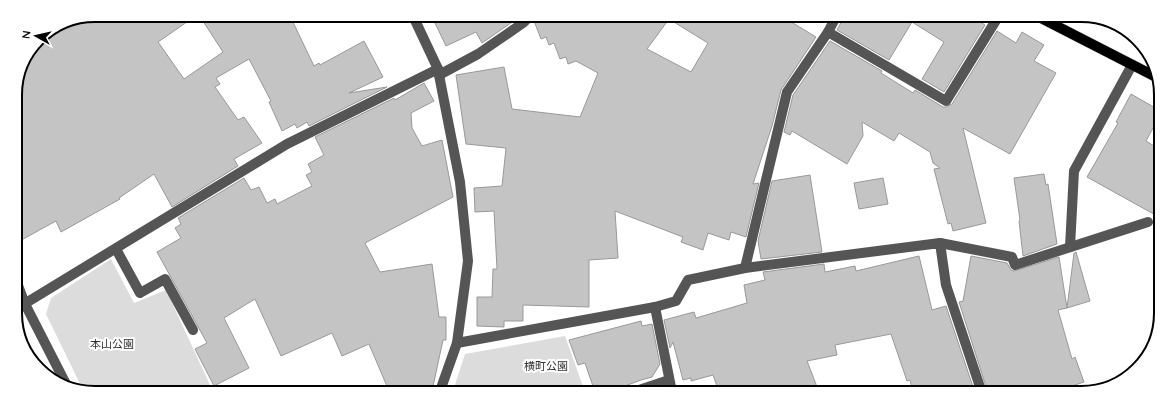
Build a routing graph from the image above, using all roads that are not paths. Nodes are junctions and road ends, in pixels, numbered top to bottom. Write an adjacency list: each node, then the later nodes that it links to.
1 (416, 22): 8 (street)
2 (524, 22): 8 (street)
3 (833, 22): 6 (street)
4 (995, 22): 6 (street)
5 (1049, 22): 7 (main road)
6 (828, 32): 14 (street)
7 (1132, 65): 9 (main road); 12 (street)
8 (438, 72): 13 (street); 19 (street)
9 (1151, 75)
10 (1148, 222): 12 (street)
11 (940, 243): 12 (street); 14 (street); 25 (street)
12 (1070, 247)
13 (116, 249): 15 (street); 18 (street)
14 (745, 268): 16 (street)
15 (22, 306)
16 (655, 307): 19 (street); 21 (street)
17 (22, 309): 20 (street)
18 (193, 330)
19 (457, 343): 22 (street)
20 (62, 378)
21 (669, 380): 23 (street); 24 (street)
22 (442, 386)
23 (651, 386)
24 (670, 386)
25 (980, 386)

